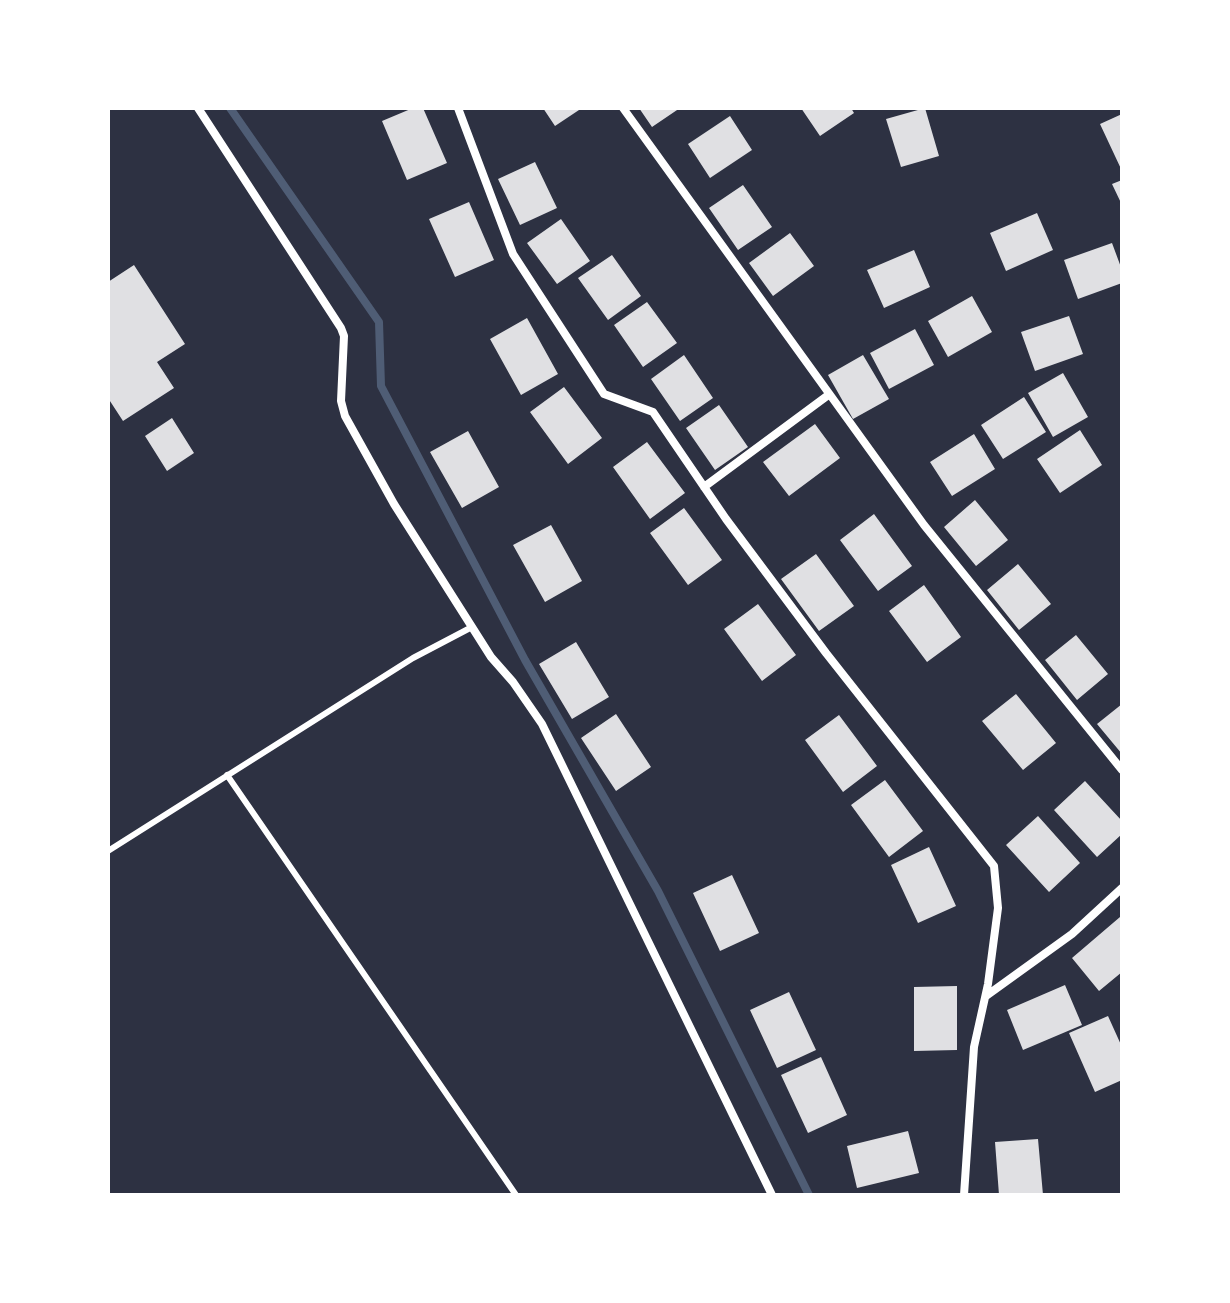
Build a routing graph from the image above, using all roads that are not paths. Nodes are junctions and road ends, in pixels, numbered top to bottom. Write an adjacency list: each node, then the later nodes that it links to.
1 (198, 108): 6 (street)
2 (458, 108): 5 (street)
3 (623, 108): 4 (street)
4 (827, 396): 5 (street); 7 (street)
5 (704, 487): 11 (street)
6 (472, 627): 8 (lane); 13 (street)
7 (1122, 770)
8 (227, 775): 9 (lane); 12 (lane)
9 (108, 851)
10 (1122, 888): 11 (street)
11 (986, 996): 14 (street)
12 (516, 1195)
13 (772, 1195)
14 (964, 1195)

